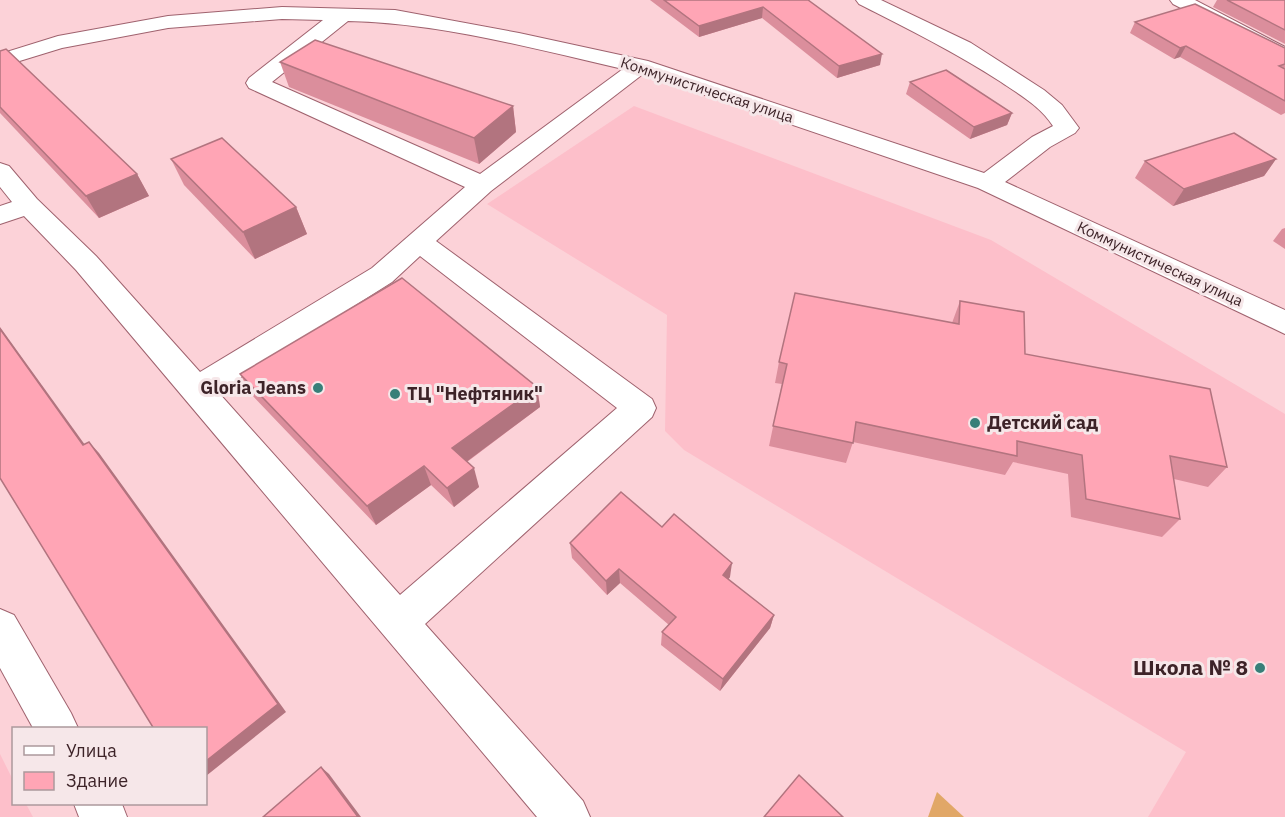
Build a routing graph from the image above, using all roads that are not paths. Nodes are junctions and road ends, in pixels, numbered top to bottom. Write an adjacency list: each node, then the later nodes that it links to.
1 (288, 0): 5 (street)
2 (866, 0): 10 (street)
3 (1180, 0): 6 (street)
4 (341, 16): 5 (street, Коммунистическая улица); 8 (street, Коммунистическая улица); 11 (street)
5 (168, 22): 7 (street, Коммунистическая улица)
6 (1285, 55)
7 (0, 61)
8 (640, 66): 10 (street, Коммунистическая улица); 11 (street)
9 (0, 171): 12 (street)
10 (987, 183): 14 (street, Коммунистическая улица)
11 (482, 185): 13 (street)
12 (14, 211): 15 (street)
13 (419, 242): 15 (street); 16 (street)
14 (1285, 323)
15 (196, 390): 16 (street)
16 (397, 623): 19 (street)
17 (0, 628): 18 (street)
18 (55, 727)
19 (567, 817)

